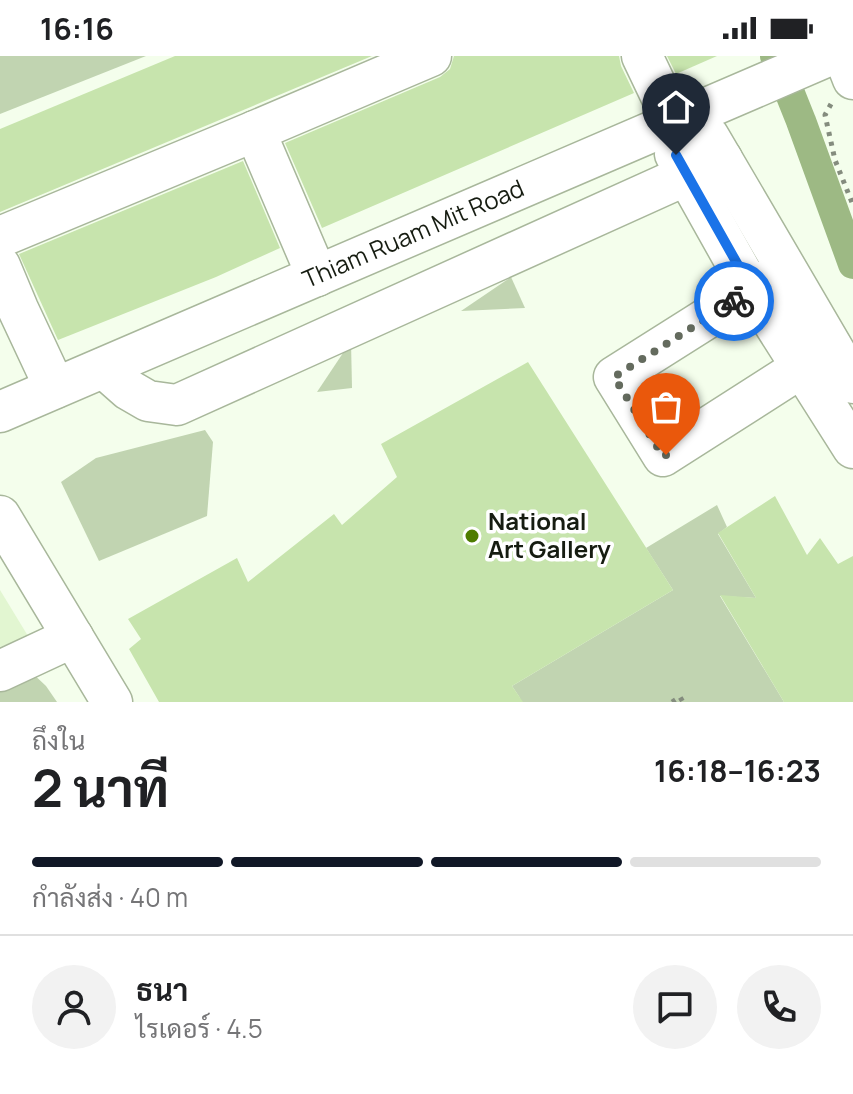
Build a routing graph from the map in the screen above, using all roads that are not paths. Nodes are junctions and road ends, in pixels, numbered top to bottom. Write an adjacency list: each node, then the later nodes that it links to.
1 (431, 56): 6 (street)
2 (642, 56): 5 (street)
3 (827, 59): 4 (street); 5 (street, Thiam Ruam Mit Road)
4 (844, 89)
5 (676, 121): 7 (street); 11 (street, Thiam Ruam Mit Road)
6 (255, 131): 8 (street); 11 (street)
7 (704, 167): 10 (street); 12 (street); 14 (street)
8 (0, 237)
9 (0, 266): 16 (street)
10 (785, 269): 12 (street); 13 (street)
11 (317, 276): 14 (street, Thiam Ruam Mit Road)
12 (752, 290): 13 (street); 13 (street)
13 (817, 358): 15 (street); 18 (street)
14 (104, 368): 16 (street, Thiam Ruam Mit Road)
15 (853, 383)
16 (55, 388): 17 (street, Thiam Ruam Mit Road)
17 (0, 412)
18 (853, 448)
19 (0, 516): 20 (street)
20 (73, 637): 21 (street); 22 (street)
21 (0, 671)
22 (112, 702)

